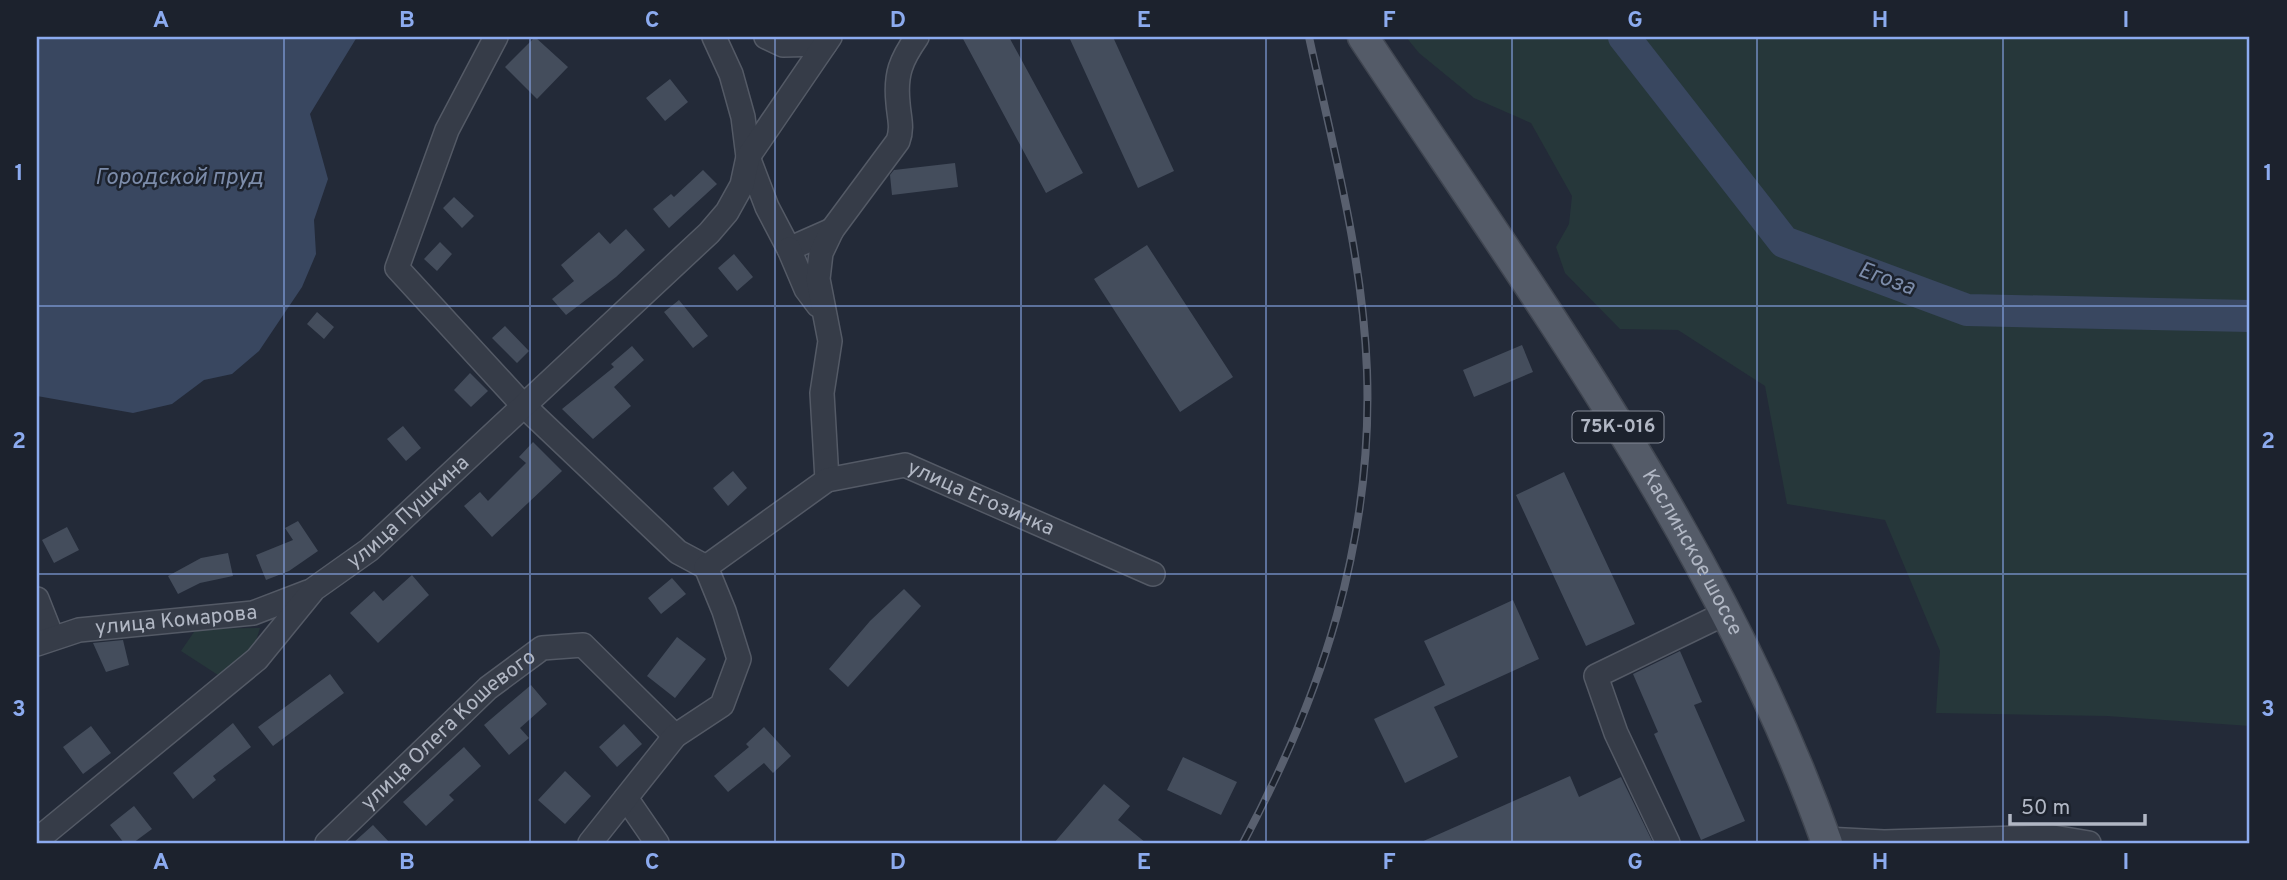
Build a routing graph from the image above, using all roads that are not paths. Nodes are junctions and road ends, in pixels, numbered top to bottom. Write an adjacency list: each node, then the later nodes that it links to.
1 (496, 37): 11 (street)
2 (714, 37): 7 (street)
3 (766, 37): 6 (street)
4 (917, 37): 8 (street)
5 (1363, 37): 17 (main road, Каслинское шоссе / 75К-016)
6 (827, 41): 7 (street)
7 (748, 157): 9 (street); 11 (street, улица Пушкина)
8 (832, 230): 9 (street); 10 (street)
9 (789, 249): 10 (street)
10 (825, 313): 12 (street)
11 (522, 404): 13 (street); 15 (street, улица Пушкина)
12 (827, 480): 13 (street, улица Егозинка); 14 (street, улица Егозинка)
13 (706, 567): 19 (street)
14 (1153, 574)
15 (314, 590): 18 (street, улица Комарова); 21 (street, улица Пушкина)
16 (37, 599): 18 (street)
17 (1726, 613): 22 (main road, Каслинское шоссе / 75К-016); 26 (street)
18 (44, 641)
19 (676, 736): 20 (street); 23 (street, улица Олега Кошевого)
20 (626, 799): 24 (street); 25 (street)
21 (37, 840)
22 (1826, 841): 27 (street)
23 (327, 843)
24 (590, 843)
25 (657, 843)
26 (1668, 843)
27 (2090, 843)

